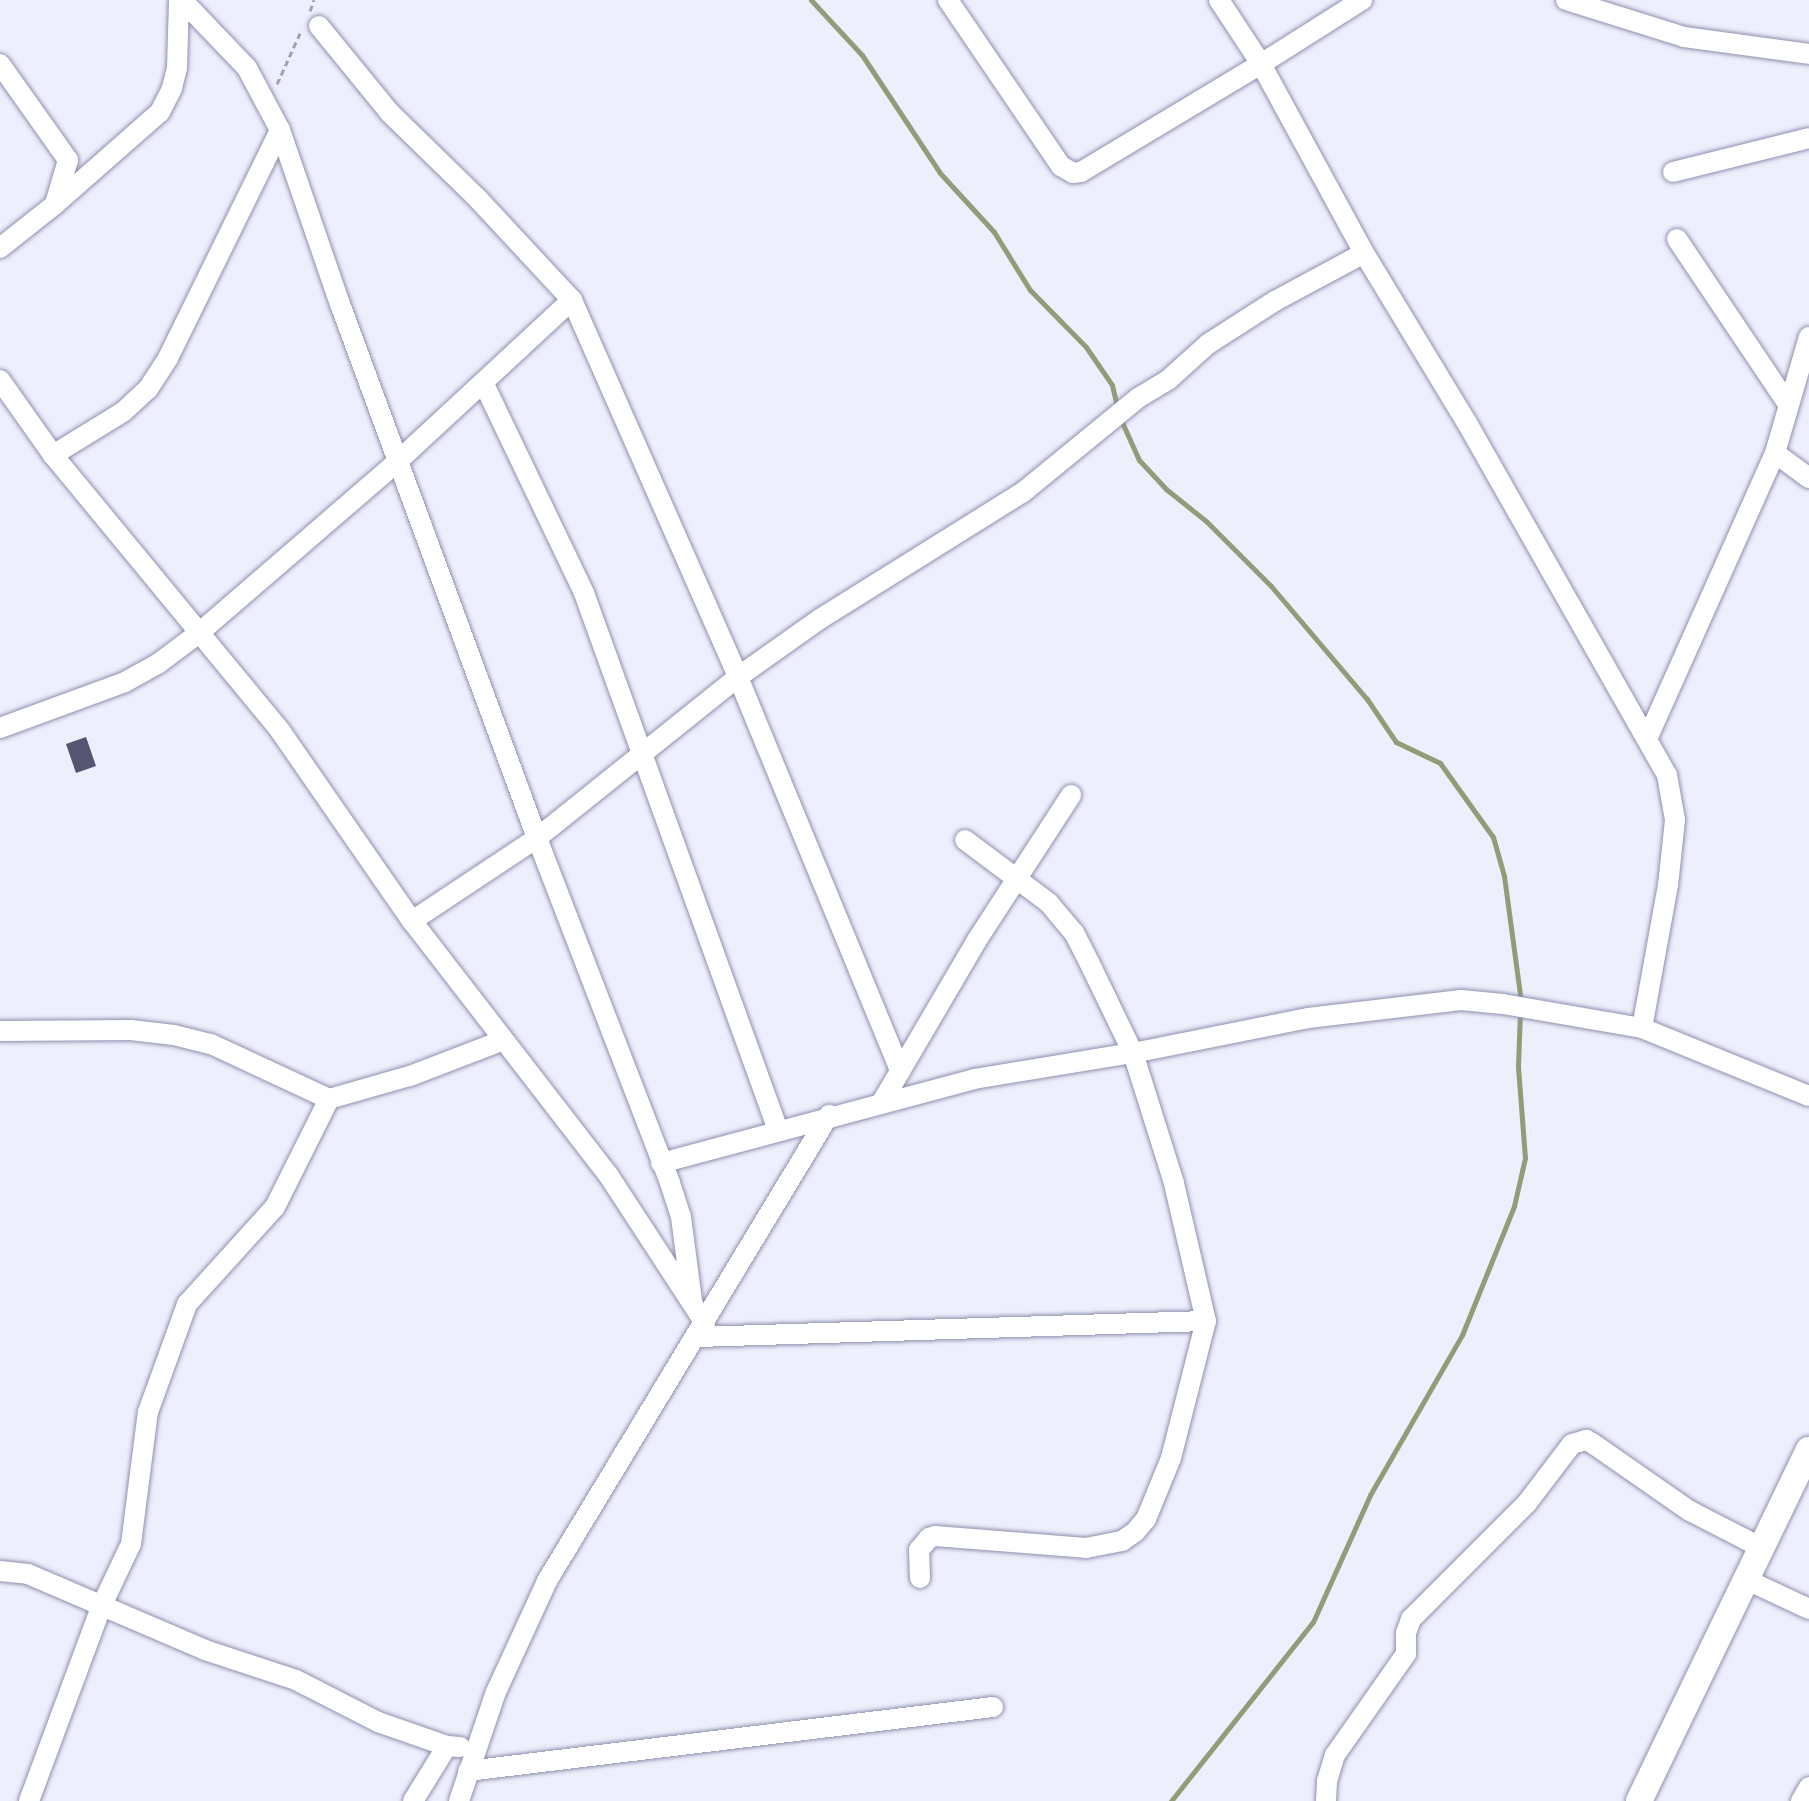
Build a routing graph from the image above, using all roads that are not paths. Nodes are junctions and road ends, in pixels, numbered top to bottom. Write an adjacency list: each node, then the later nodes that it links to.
1 (181, 0): 10 (street); 13 (street)
2 (948, 0): 9 (street)
3 (1219, 0): 9 (street)
4 (1362, 0): 9 (street)
5 (1566, 0): 7 (street)
6 (311, 21): 17 (street)
7 (1809, 54)
8 (0, 64): 13 (street)
9 (1261, 64): 16 (street)
10 (280, 130): 23 (street); 24 (street)
11 (1809, 138): 12 (street)
12 (1673, 172)
13 (53, 206): 15 (street)
14 (1677, 239): 21 (street)
15 (0, 248)
16 (1364, 253): 27 (street); 29 (street)
17 (572, 300): 20 (street); 27 (street)
18 (1809, 337): 21 (street)
19 (0, 380): 23 (street)
20 (483, 382): 24 (street); 30 (street)
21 (1788, 404): 22 (street)
22 (1775, 453): 25 (street); 29 (street)
23 (53, 455): 26 (street)
24 (398, 461): 26 (street); 32 (street)
25 (1809, 478)
26 (199, 633): 28 (street); 35 (street)
27 (738, 677): 30 (street); 40 (street)
28 (0, 728)
29 (1648, 737): 36 (street)
30 (640, 752): 32 (street); 45 (street)
31 (1071, 795): 34 (street)
32 (537, 838): 35 (street); 46 (street)
33 (965, 840): 34 (street)
34 (1016, 879): 39 (street); 40 (street)
35 (412, 921): 38 (street)
36 (1642, 1028): 39 (street); 41 (street)
37 (0, 1031): 42 (street)
38 (501, 1041): 42 (street); 47 (street)
39 (1133, 1053): 43 (street); 48 (street)
40 (900, 1071): 43 (street)
41 (1809, 1096)
42 (329, 1099): 55 (street)
43 (882, 1102): 44 (street)
44 (829, 1115): 45 (street); 49 (street)
45 (778, 1130): 46 (street)
46 (661, 1163): 47 (street)
47 (692, 1301): 49 (street)
48 (1206, 1321): 49 (street); 53 (street)
49 (701, 1330): 59 (street)
50 (1809, 1450): 51 (street)
51 (1762, 1548): 54 (street); 65 (street)
52 (0, 1571): 55 (street)
53 (920, 1578)
54 (1745, 1579): 56 (street); 66 (street)
55 (102, 1605): 58 (street); 62 (street)
56 (1809, 1609)
57 (993, 1707): 60 (street)
58 (447, 1746): 59 (street); 63 (street)
59 (476, 1748): 60 (street)
60 (468, 1771): 64 (street)
61 (1809, 1787): 67 (street)
62 (29, 1801)
63 (413, 1801)
64 (459, 1801)
65 (1326, 1801)
66 (1639, 1801)
67 (1801, 1801)

